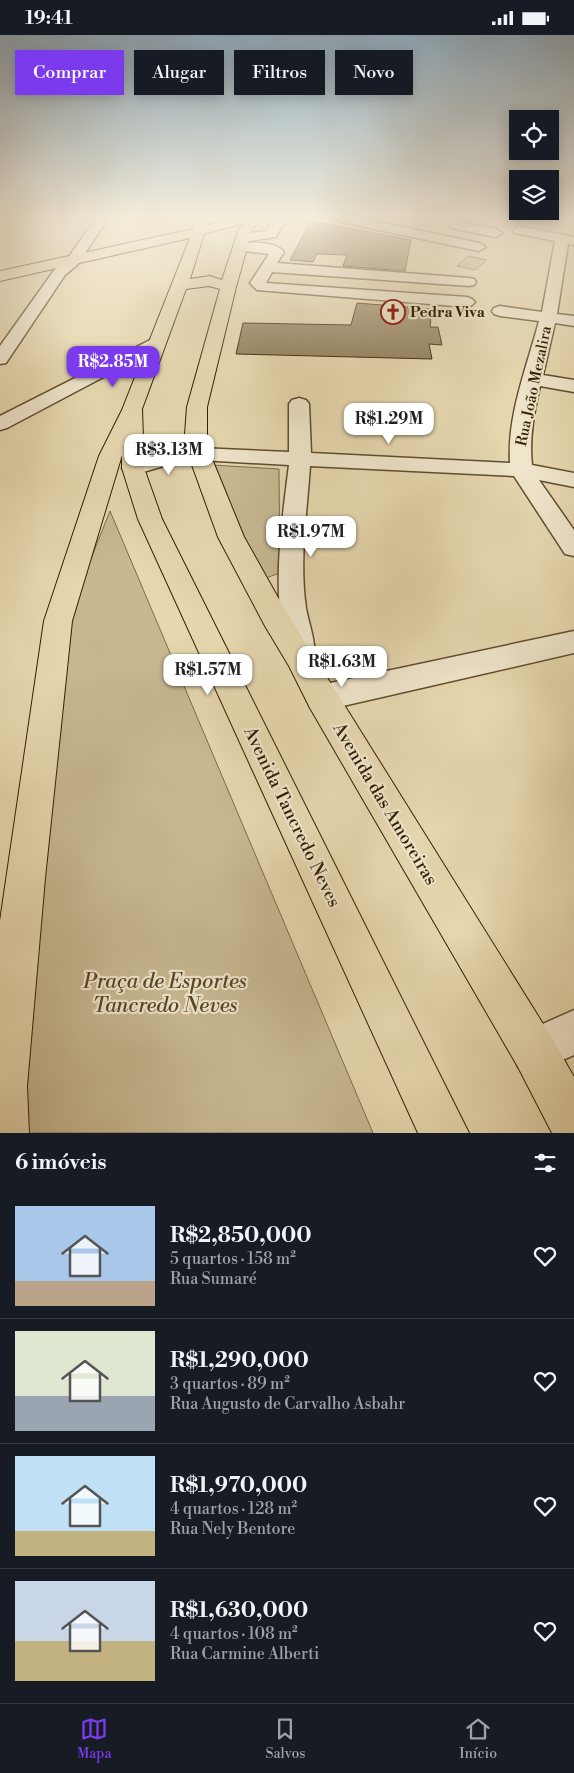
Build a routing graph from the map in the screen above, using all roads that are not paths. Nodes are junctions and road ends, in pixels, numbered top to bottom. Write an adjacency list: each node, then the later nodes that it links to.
1 (33, 269): 9 (main road)
2 (63, 269): 15 (street)
3 (184, 269): 10 (main road, Avenida Tancredo Neves)
4 (225, 269): 10 (main road)
5 (242, 269): 23 (main road, Avenida das Amoreiras)
6 (252, 269): 7 (street)
7 (345, 269)
8 (565, 270): 12 (street, Rua João Mezalira)
9 (0, 276)
10 (180, 285): 14 (main road, Avenida Tancredo Neves)
11 (500, 311): 12 (street)
12 (548, 317): 13 (street); 17 (street, Rua João Mezalira)
13 (574, 321)
14 (158, 341): 16 (main road, Avenida Tancredo Neves); 18 (street)
15 (0, 359)
16 (148, 371): 18 (street); 21 (main road, Avenida Tancredo Neves)
17 (533, 379): 19 (street); 26 (street, Rua João Mezalira)
18 (79, 383): 22 (street)
19 (574, 386)
20 (299, 404): 24 (street)
21 (132, 409): 25 (main road, Avenida Tancredo Neves); 28 (main road)
22 (0, 424)
23 (198, 454): 24 (street); 25 (street); 31 (main road, Avenida das Amoreiras)
24 (300, 459): 26 (street); 31 (street)
25 (133, 468): 28 (main road); 38 (main road, Avenida Tancredo Neves)
26 (522, 470): 27 (street); 29 (street, Rua João Mezalira)
27 (574, 480)
28 (90, 516): 35 (main road)
29 (574, 548)
30 (574, 642): 32 (street)
31 (301, 659): 32 (main road, Avenida das Amoreiras)
32 (321, 698): 34 (main road, Avenida das Amoreiras)
33 (574, 1032): 34 (street)
34 (534, 1051): 36 (main road, Avenida das Amoreiras)
35 (2, 1088): 37 (main road)
36 (574, 1125)
37 (4, 1133)
38 (444, 1133)

